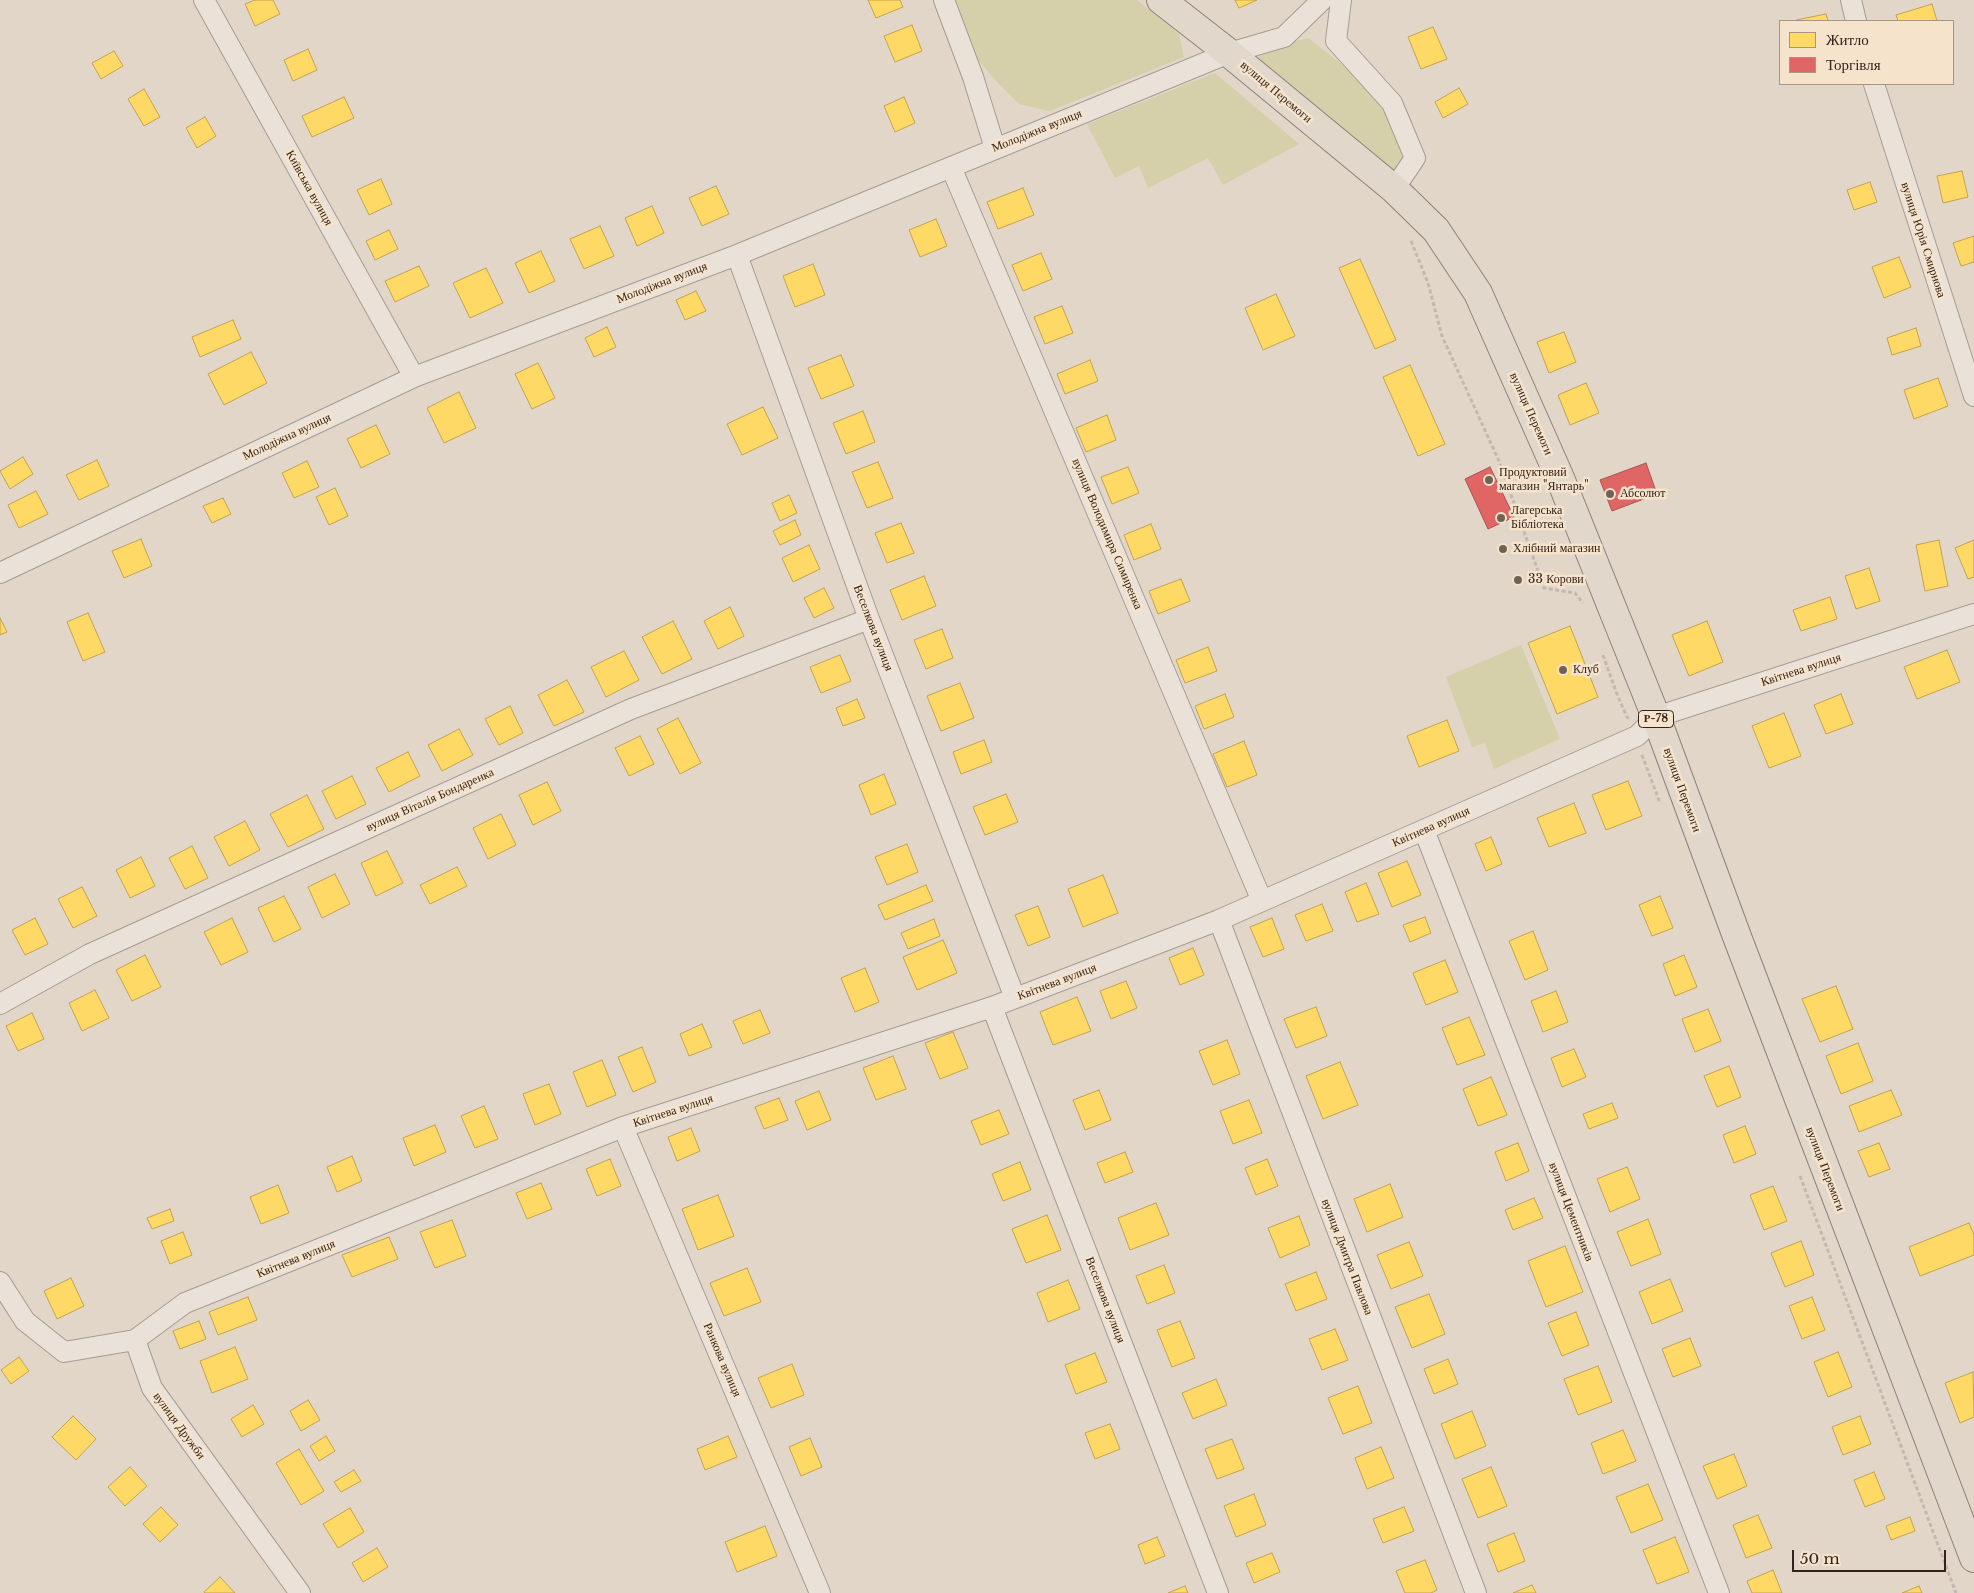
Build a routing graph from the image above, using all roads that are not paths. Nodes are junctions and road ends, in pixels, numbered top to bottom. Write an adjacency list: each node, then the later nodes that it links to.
1 (204, 0): 14 (street, Київська вулиця)
2 (944, 0): 10 (street)
3 (1161, 0): 8 (main road, вулиця Перемоги / Р-78)
4 (1322, 0): 8 (street, Молодіжна вулиця)
5 (1341, 0): 12 (street)
6 (1850, 0): 7 (street)
7 (1856, 20)
8 (1229, 53): 10 (street, Молодіжна вулиця); 12 (main road, вулиця Перемоги / Р-78)
9 (1874, 85): 15 (street, вулиця Юрія Смирнова)
10 (995, 148): 11 (street, Молодіжна вулиця)
11 (951, 167): 13 (street, Молодіжна вулиця); 21 (street, вулиця Володимира Симиренка)
12 (1394, 189): 19 (main road, вулиця Перемоги / Р-78)
13 (737, 254): 14 (street, Молодіжна вулиця); 18 (street, Веселкова вулиця)
14 (414, 377): 16 (street, Молодіжна вулиця)
15 (1974, 396)
16 (0, 573)
17 (1974, 614): 19 (street, Квітнева вулиця)
18 (869, 619): 23 (street, Веселкова вулиця); 24 (street, вулиця Віталія Бондаренка)
19 (1646, 726): 20 (street, Квітнева вулиця); 29 (main road, вулиця Перемоги / Р-78)
20 (1424, 830): 21 (street, Квітнева вулиця); 34 (street, вулиця Цементників)
21 (1262, 901): 22 (street, Квітнева вулиця)
22 (1219, 920): 23 (street, Квітнева вулиця); 33 (street, вулиця Дмитра Павлова)
23 (1015, 998): 25 (street, Квітнева вулиця)
24 (0, 1004)
25 (992, 1007): 26 (street, Квітнева вулиця); 32 (street, Веселкова вулиця)
26 (623, 1127): 28 (street, Квітнева вулиця); 31 (street, Ранкова вулиця)
27 (0, 1282): 28 (street)
28 (135, 1340): 30 (street, вулиця Дружби)
29 (1974, 1558)
30 (300, 1593)
31 (820, 1593)
32 (1218, 1593)
33 (1476, 1593)
34 (1718, 1593)

